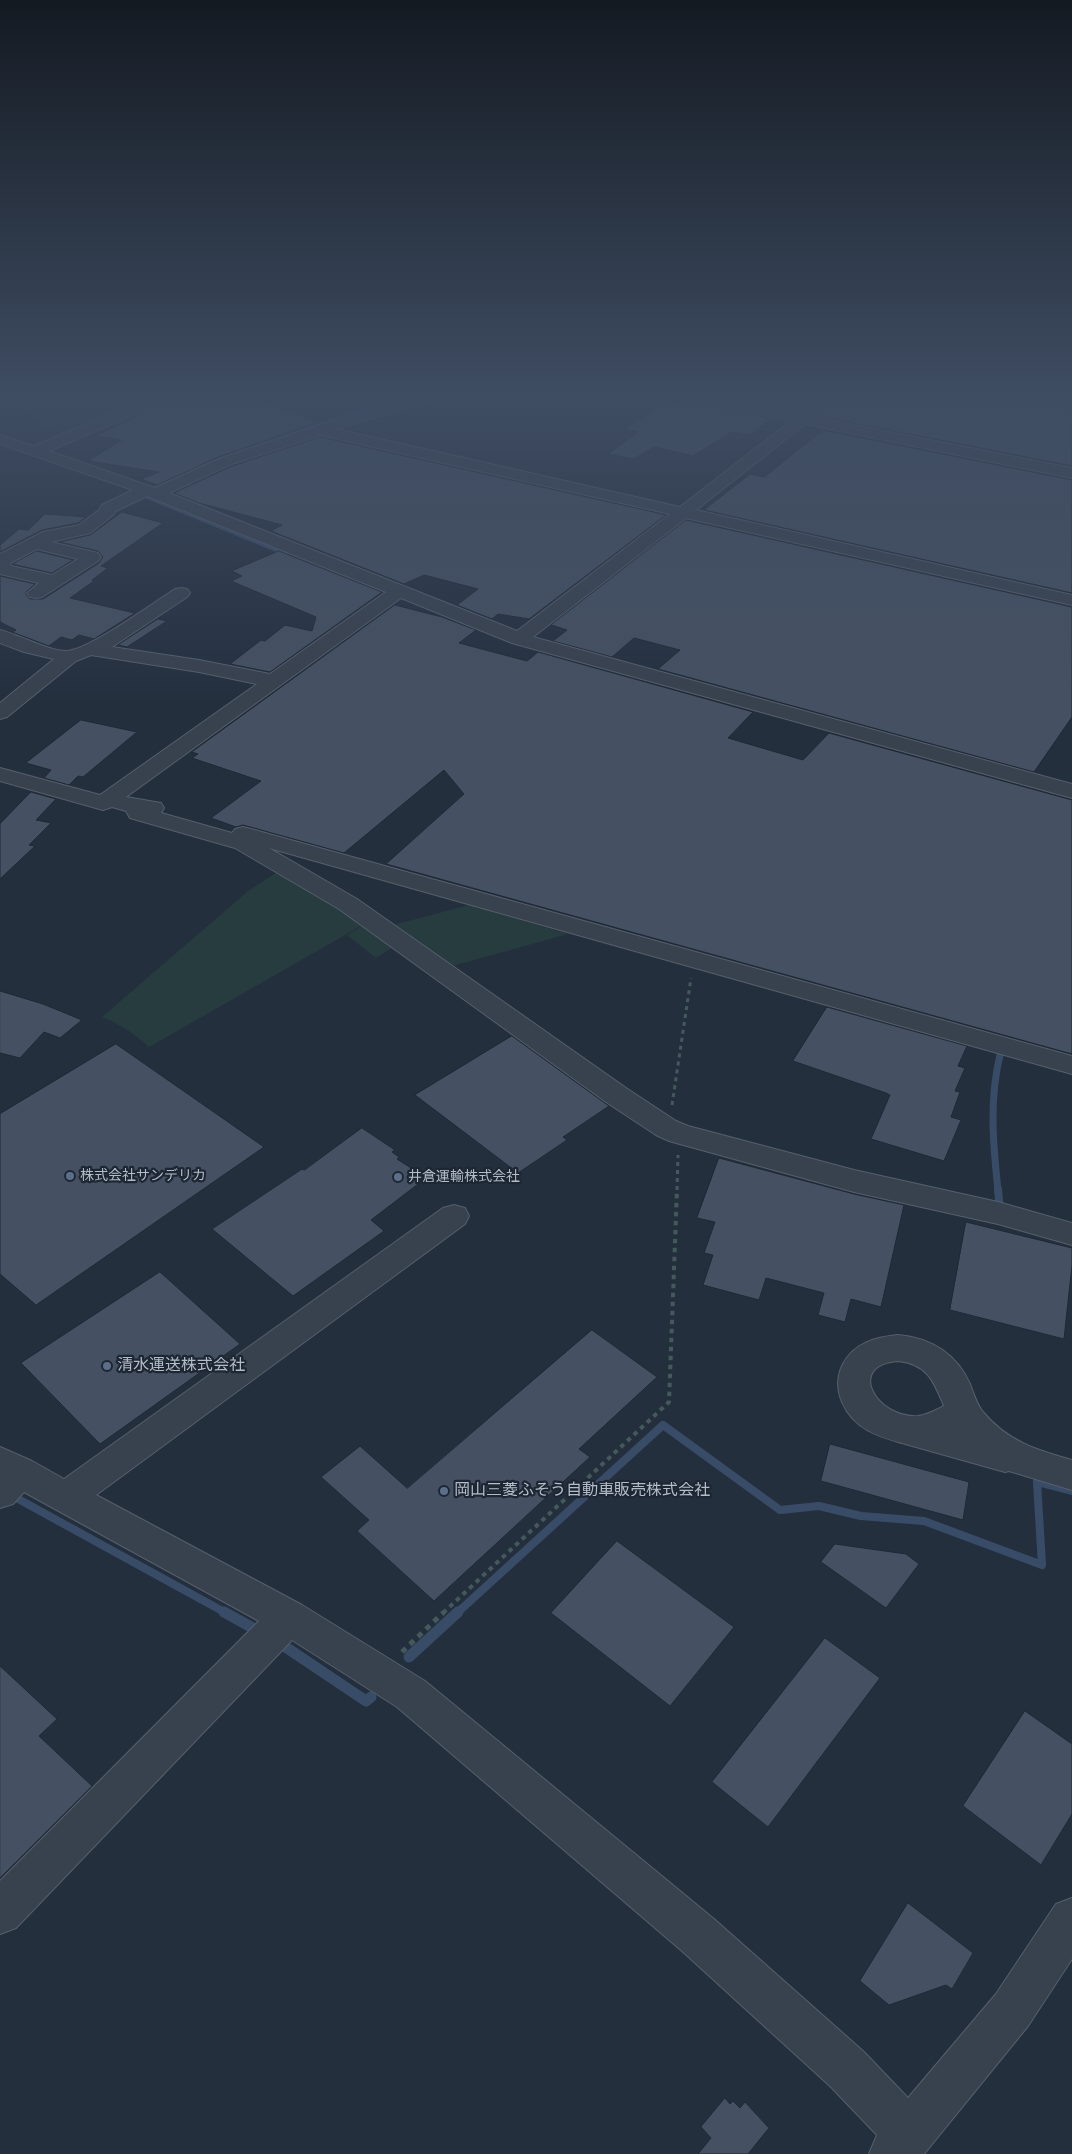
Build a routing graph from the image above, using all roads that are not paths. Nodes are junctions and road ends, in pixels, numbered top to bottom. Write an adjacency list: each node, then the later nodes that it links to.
1 (132, 499): 6 (street)
2 (169, 499): 9 (street)
3 (624, 499): 5 (street)
4 (701, 499): 5 (street)
5 (684, 512): 12 (street); 14 (street)
6 (34, 543): 7 (street); 8 (street)
7 (0, 561): 8 (street)
8 (55, 582): 10 (street)
9 (398, 592): 14 (street); 17 (street)
10 (36, 593)
11 (181, 593): 15 (street)
12 (1072, 600)
13 (0, 636): 16 (street)
14 (519, 640): 20 (street)
15 (89, 649): 16 (street); 17 (street)
16 (69, 657): 18 (street)
17 (270, 680): 21 (street)
18 (0, 713)
19 (0, 774): 21 (street)
20 (1072, 791)
21 (108, 799): 22 (street)
22 (266, 848): 23 (street); 25 (street)
23 (1072, 1065)
24 (454, 1216): 31 (street)
25 (1072, 1234)
26 (964, 1413): 27 (street); 27 (street); 28 (street)
27 (908, 1430): 28 (street)
28 (1033, 1464): 29 (street)
29 (1072, 1475)
30 (7, 1478): 31 (street)
31 (66, 1498): 32 (street)
32 (276, 1630): 33 (street); 35 (street)
33 (0, 1912)
34 (1072, 1920): 35 (street)
35 (901, 2144)

